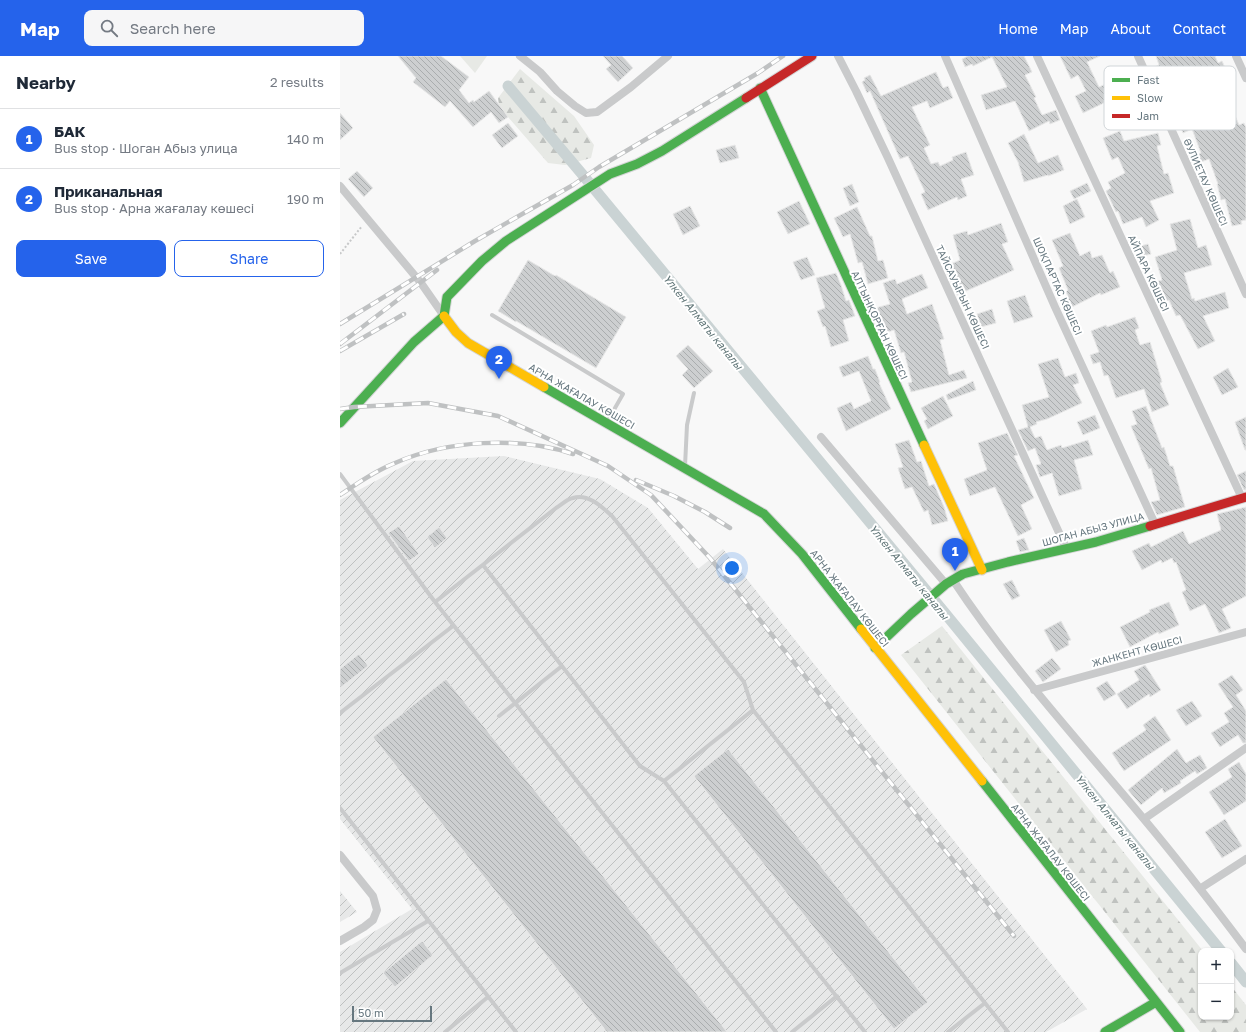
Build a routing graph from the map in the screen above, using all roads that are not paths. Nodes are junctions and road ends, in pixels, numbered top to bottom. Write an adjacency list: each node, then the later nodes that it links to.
1 (520, 56): 2 (street)
2 (668, 56)
3 (812, 56): 11 (street)
4 (838, 56): 25 (street, ТАЙСАУЫРЫН КӨШЕСІ)
5 (945, 56): 24 (street, ШОҚПАРТАС КӨШЕСІ)
6 (1037, 56): 23 (street, АЙПАРА КӨШЕСІ)
7 (1138, 56): 9 (street, ӘУЛИЕТАУ КӨШЕСІ)
8 (1236, 56): 10 (street)
9 (1143, 66)
10 (1246, 78)
11 (760, 88): 16 (street); 27 (street, АЛТЫНҚОРҒАН КӨШЕСІ)
12 (1172, 130): 14 (street, ӘУЛИЕТАУ КӨШЕСІ)
13 (340, 186): 16 (street, АРНА ЖАҒАЛАУ КӨШЕСІ)
14 (1246, 294)
15 (492, 315): 18 (lane)
16 (444, 316): 18 (street, АРНА ЖАҒАЛАУ КӨШЕСІ); 19 (street)
17 (694, 393): 21 (lane)
18 (607, 423): 21 (street, АРНА ЖАҒАЛАУ КӨШЕСІ)
19 (340, 424)
20 (821, 437): 28 (street)
21 (684, 469): 32 (street, АРНА ЖАҒАЛАУ КӨШЕСІ)
22 (340, 474): 29 (lane)
23 (1244, 497): 24 (street, ШОГАН АБЫЗ УЛИЦА)
24 (1155, 524): 25 (street, ШОГАН АБЫЗ УЛИЦА)
25 (1066, 548): 27 (street, ШОГАН АБЫЗ УЛИЦА)
26 (483, 565): 29 (lane); 33 (lane); 36 (lane)
27 (982, 570): 28 (street, ШОГАН АБЫЗ УЛИЦА)
28 (950, 582): 32 (street, ШОГАН АБЫЗ УЛИЦА); 34 (street)
29 (434, 602): 30 (lane)
30 (453, 626): 35 (lane); 37 (lane)
31 (1246, 632): 34 (street, ЖАНКЕНТ КӨШЕСІ)
32 (875, 648): 52 (street, АРНА ЖАҒАЛАУ КӨШЕСІ)
33 (562, 666): 35 (lane); 40 (lane)
34 (1034, 690): 42 (street)
35 (515, 703): 38 (lane); 56 (lane)
36 (753, 710): 40 (lane); 53 (lane)
37 (340, 713)
38 (499, 716)
39 (1246, 748): 42 (street)
40 (664, 781): 50 (lane)
41 (340, 808): 46 (lane)
42 (1144, 819): 45 (street)
43 (340, 855): 47 (street)
44 (1246, 859): 45 (street)
45 (1201, 888): 48 (street)
46 (428, 921): 49 (lane); 51 (lane)
47 (340, 941)
48 (1246, 949)
49 (340, 973)
50 (837, 996): 57 (lane); 58 (lane)
51 (488, 997): 54 (lane); 55 (lane)
52 (1156, 1002): 61 (street); 62 (street, АРНА ЖАҒАЛАУ КӨШЕСІ)
53 (985, 1003): 59 (lane); 60 (lane)
54 (445, 1032)
55 (516, 1032)
56 (776, 1032)
57 (792, 1032)
58 (866, 1032)
59 (948, 1032)
60 (1008, 1032)
61 (1105, 1032)
62 (1180, 1032)

